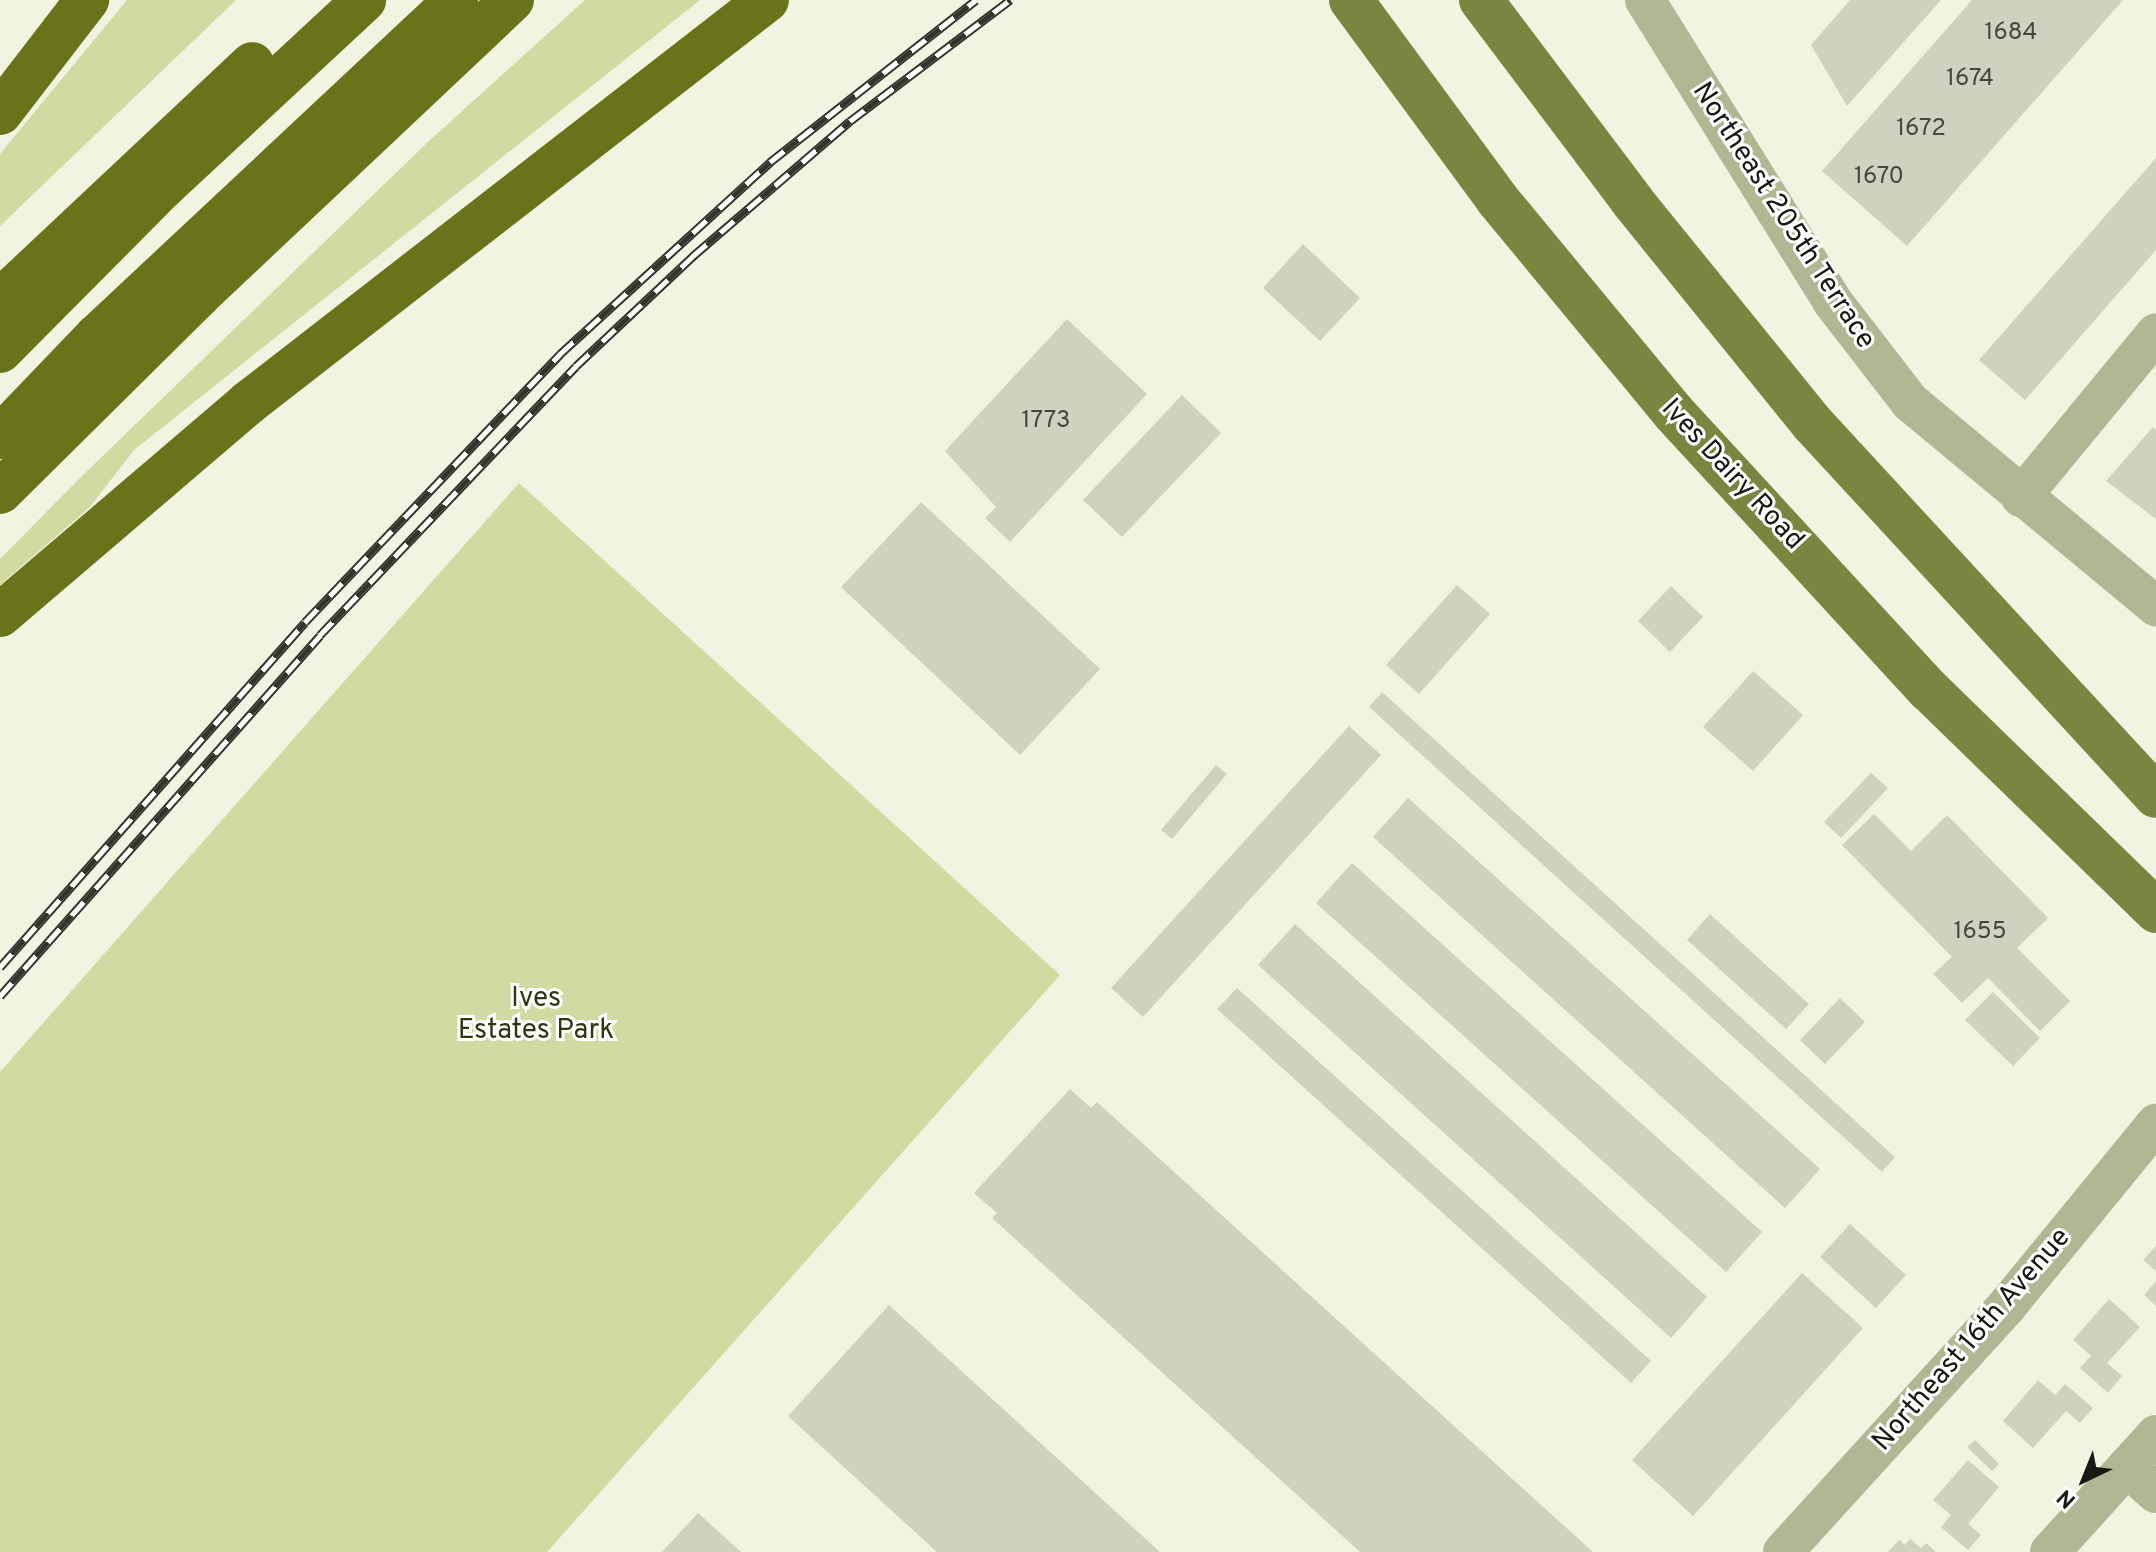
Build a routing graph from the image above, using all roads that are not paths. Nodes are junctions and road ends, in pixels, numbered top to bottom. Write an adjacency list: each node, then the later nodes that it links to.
1 (87, 0): 10 (highway)
2 (321, 0): 11 (highway)
3 (364, 0): 13 (highway)
4 (456, 0): 14 (highway)
5 (512, 0): 15 (highway)
6 (767, 0): 18 (highway)
7 (1351, 0): 20 (main road, Ives Dairy Road)
8 (1481, 0): 19 (main road)
9 (1645, 0): 16 (street, Northeast 205th Terrace)
10 (0, 113)
11 (0, 301)
12 (2156, 333): 16 (street)
13 (0, 351)
14 (0, 437)
15 (0, 492)
16 (2021, 497): 17 (street, Northeast 205th Terrace)
17 (2156, 606)
18 (0, 615)
19 (2156, 796)
20 (2156, 911)
21 (2156, 1124): 24 (street, Northeast 16th Avenue)
22 (2156, 1435): 23 (street)
23 (2142, 1480): 25 (street)
24 (1783, 1552)
25 (2050, 1552)

